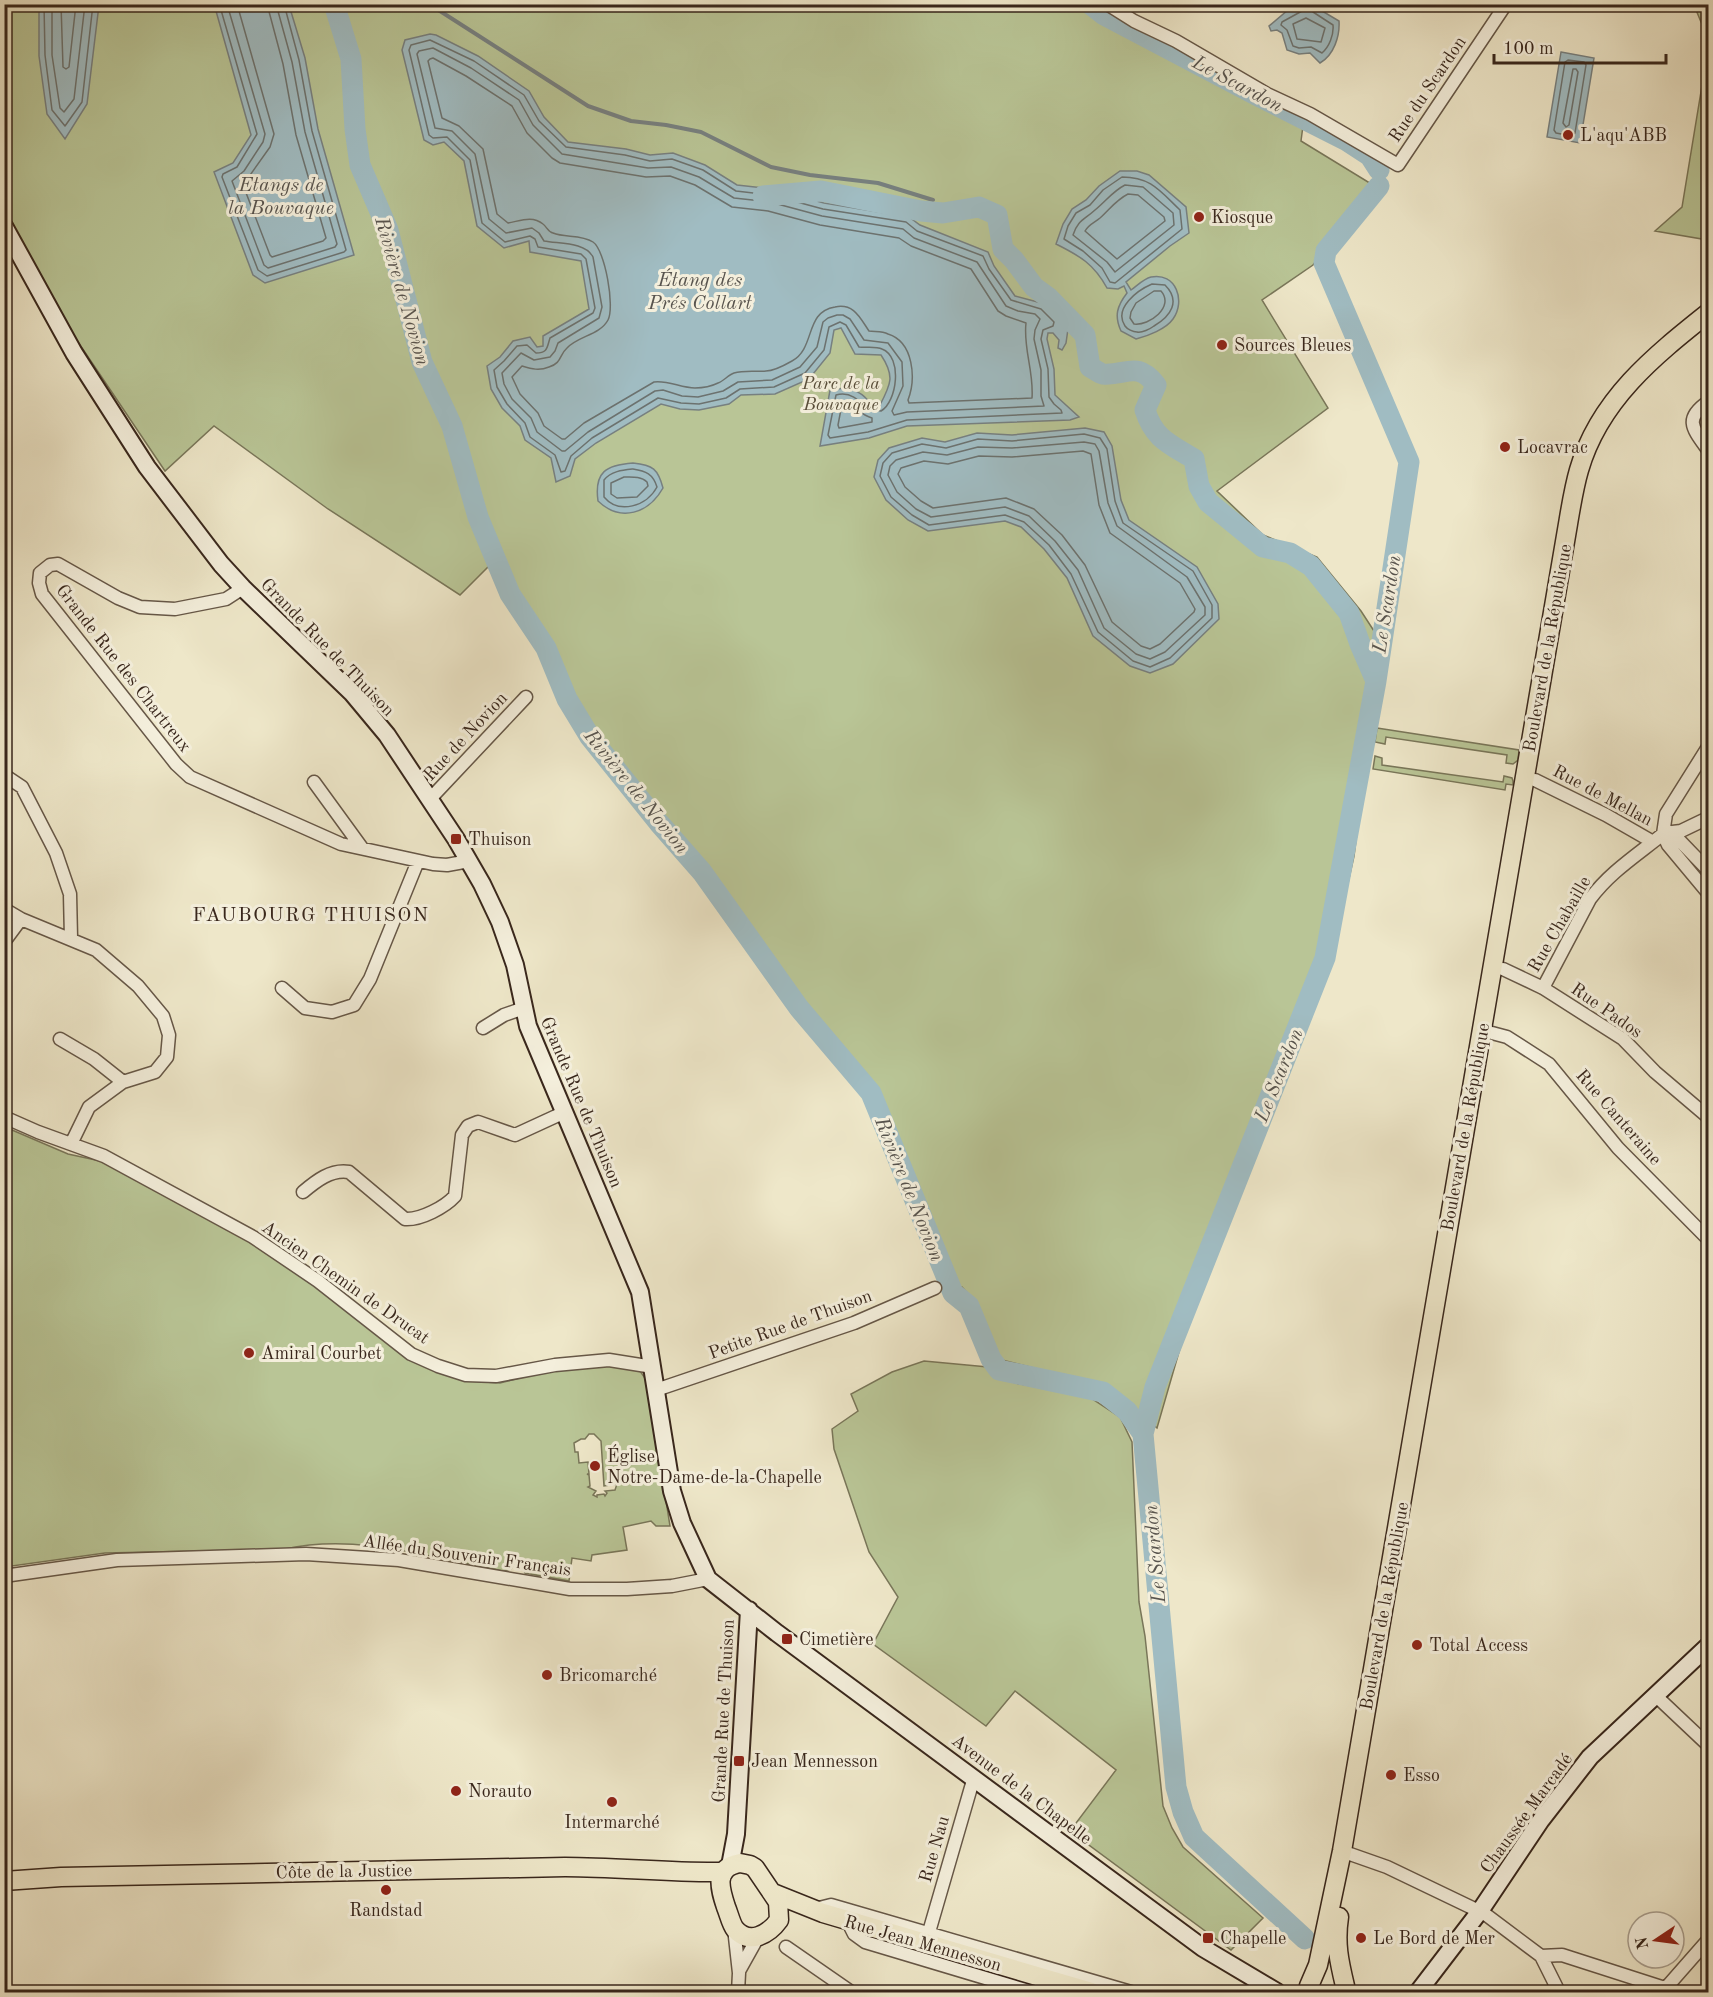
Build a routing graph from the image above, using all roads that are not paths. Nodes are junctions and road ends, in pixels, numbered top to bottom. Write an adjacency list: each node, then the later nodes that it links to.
1 (1506, 4): 2 (street, Rue du Scardon)
2 (1113, 6)
3 (4, 226): 8 (street, Grande Rue de Thuison)
4 (1708, 313): 70 (main road, Boulevard de la République)
5 (1708, 327): 12 (main road, Boulevard de la République)
6 (1708, 402): 7 (street)
7 (1708, 450)
8 (243, 588): 14 (street, Grande Rue de Thuison); 18 (street, Grande Rue des Chartreux)
9 (526, 697): 14 (street, Rue de Novion)
10 (1708, 747): 16 (street)
11 (4, 775): 25 (street)
12 (1535, 780): 17 (street, Rue de Mellan); 27 (main road, Boulevard de la République)
13 (314, 782): 18 (street)
14 (430, 799): 20 (street, Grande Rue de Thuison)
15 (1708, 818): 16 (street)
16 (1663, 834): 17 (street, Rue Chabaille); 21 (street); 22 (street)
17 (1653, 842): 29 (street, Rue Chabaille)
18 (362, 848): 19 (street, Grande Rue des Chartreux)
19 (418, 861): 20 (street, Grande Rue des Chartreux); 28 (street)
20 (469, 861): 30 (street, Grande Rue de Thuison)
21 (1708, 870)
22 (1708, 892)
23 (4, 909): 24 (street)
24 (21, 919): 25 (street); 26 (street)
25 (72, 938): 34 (street)
26 (4, 942)
27 (1503, 969): 29 (street, Rue Pados); 32 (main road, Boulevard de la République)
28 (282, 988)
29 (1543, 988): 37 (street, Rue Pados)
30 (524, 1008): 31 (street); 35 (street, Grande Rue de Thuison)
31 (483, 1028)
32 (1492, 1033): 40 (street, Rue Canteraine); 52 (main road, Boulevard de la République)
33 (60, 1039): 34 (street)
34 (123, 1082): 38 (street)
35 (565, 1112): 39 (street); 42 (street, Grande Rue de Thuison)
36 (4, 1117): 38 (street, Ancien Chemin de Drucat)
37 (1708, 1117)
38 (71, 1144): 42 (street, Ancien Chemin de Drucat)
39 (303, 1192)
40 (1708, 1239)
41 (935, 1288): 43 (street, Petite Rue de Thuison)
42 (653, 1367): 43 (street, Grande Rue de Thuison)
43 (656, 1390): 45 (street, Grande Rue de Thuison)
44 (4, 1576): 45 (street, Allée du Souvenir Français)
45 (708, 1579): 46 (street, Grande Rue de Thuison)
46 (749, 1610): 50 (street, Avenue de la Chapelle); 51 (street, Grande Rue de Thuison)
47 (1708, 1646): 48 (street, Chaussée Marcadé)
48 (1655, 1695): 49 (street); 60 (street, Chaussée Marcadé)
49 (1708, 1745)
50 (974, 1777): 64 (street, Rue Nau); 78 (street, Avenue de la Chapelle)
51 (736, 1834): 53 (street, Grande Rue de Thuison); 54 (street, Grande Rue de Thuison)
52 (1350, 1854): 60 (street); 71 (main road, Boulevard de la République)
53 (750, 1865): 54 (main road); 58 (main road)
54 (727, 1869): 55 (main road, Côte de la Justice); 57 (main road)
55 (684, 1873): 56 (main road, Côte de la Justice); 57 (main road, Côte de la Justice)
56 (4, 1881)
57 (720, 1890): 63 (main road)
58 (774, 1893): 59 (main road, Rue Jean Mennesson); 61 (main road)
59 (818, 1911): 61 (main road, Rue Jean Mennesson); 62 (main road, Rue Jean Mennesson); 64 (street)
60 (1480, 1911): 68 (street); 79 (street, Chaussée Marcadé)
61 (779, 1920): 65 (main road)
62 (847, 1920): 75 (street); 76 (main road, Rue Jean Mennesson)
63 (734, 1928): 65 (main road); 69 (street)
64 (929, 1932): 77 (street)
65 (758, 1936): 69 (street)
66 (1708, 1940): 72 (street)
67 (786, 1947): 74 (street)
68 (1541, 1956): 72 (street); 80 (street)
69 (739, 1972): 73 (street)
70 (1304, 1989): 71 (main road)
71 (1349, 1989)
72 (1671, 1990)
73 (738, 1992)
74 (851, 1992)
75 (1032, 1992)
76 (1091, 1992)
77 (1131, 1992)
78 (1277, 1992)
79 (1418, 1992)
80 (1559, 1992)

